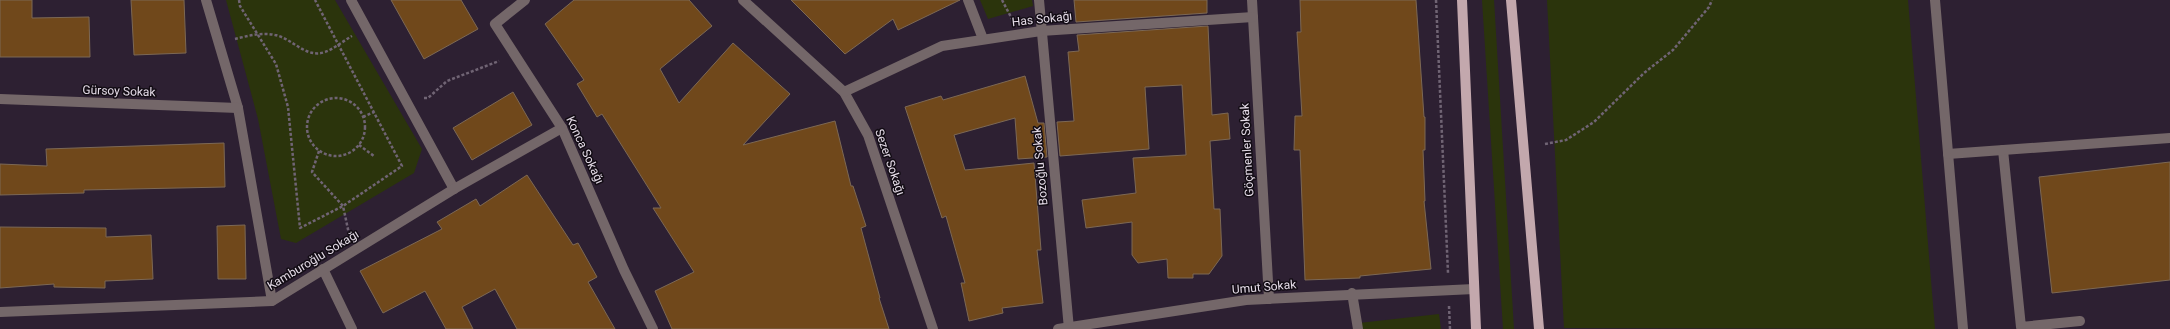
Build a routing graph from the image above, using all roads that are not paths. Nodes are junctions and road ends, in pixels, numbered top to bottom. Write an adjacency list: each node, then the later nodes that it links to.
1 (206, 0): 16 (street)
2 (351, 0): 21 (street)
3 (525, 0): 17 (street, Konca Sokağı)
4 (743, 0): 14 (street, Sezer Sokağı)
5 (968, 0): 13 (street)
6 (1039, 0): 12 (street, Bozoğlu Sokak)
7 (1252, 0): 11 (street, Göçmenler Sokak)
8 (1462, 0): 23 (main road)
9 (1512, 0): 35 (main road)
10 (1935, 0): 20 (street)
11 (1253, 16): 12 (street, Has Sokağı); 25 (street, Göçmenler Sokak)
12 (1041, 31): 13 (street, Has Sokağı); 29 (street, Bozoğlu Sokak)
13 (982, 39): 14 (street, Has Sokağı)
14 (844, 92): 32 (street, Sezer Sokağı)
15 (0, 99): 16 (street, Gürsoy Sokak)
16 (238, 108): 26 (street)
17 (562, 128): 21 (street, Kamburoğlu Sokağı); 31 (street, Konca Sokağı)
18 (2170, 138): 19 (street)
19 (2003, 150): 20 (street); 28 (street)
20 (1948, 154): 36 (street)
21 (454, 189): 22 (street, Kamburoğlu Sokağı)
22 (323, 269): 26 (street, Kamburoğlu Sokağı); 30 (street)
23 (1474, 289): 24 (street, Umut Sokak); 34 (main road)
24 (1352, 294): 25 (street, Umut Sokak); 33 (street)
25 (1269, 299): 29 (street, Umut Sokak)
26 (272, 301): 27 (street, Kamburoğlu Sokağı)
27 (0, 312)
28 (2080, 321)
29 (1065, 328)
30 (352, 329)
31 (653, 329)
32 (933, 329)
33 (1358, 329)
34 (1476, 329)
35 (1539, 329)
36 (1963, 329)

